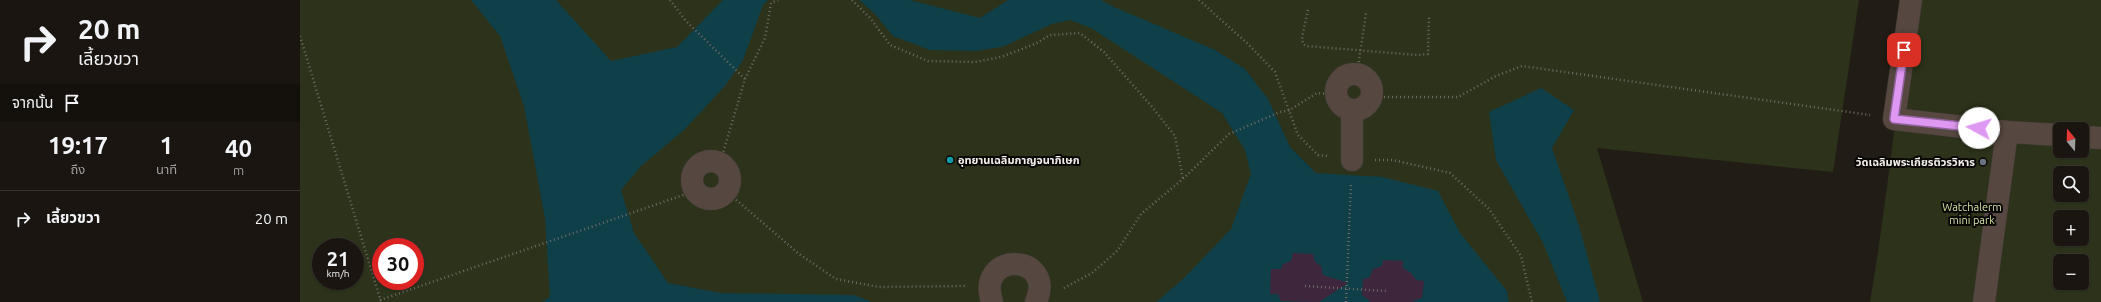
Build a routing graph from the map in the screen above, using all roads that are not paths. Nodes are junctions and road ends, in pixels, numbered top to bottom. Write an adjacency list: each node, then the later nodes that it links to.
1 (1911, 0): 3 (street)
2 (1352, 110): 2 (street); 7 (street)
3 (2007, 132): 4 (street); 11 (street)
4 (2053, 135)
5 (2089, 137): 6 (street)
6 (2101, 138)
7 (1352, 160)
8 (727, 192): 8 (street)
9 (991, 294): 10 (street)
10 (1038, 297)
11 (1984, 302)

